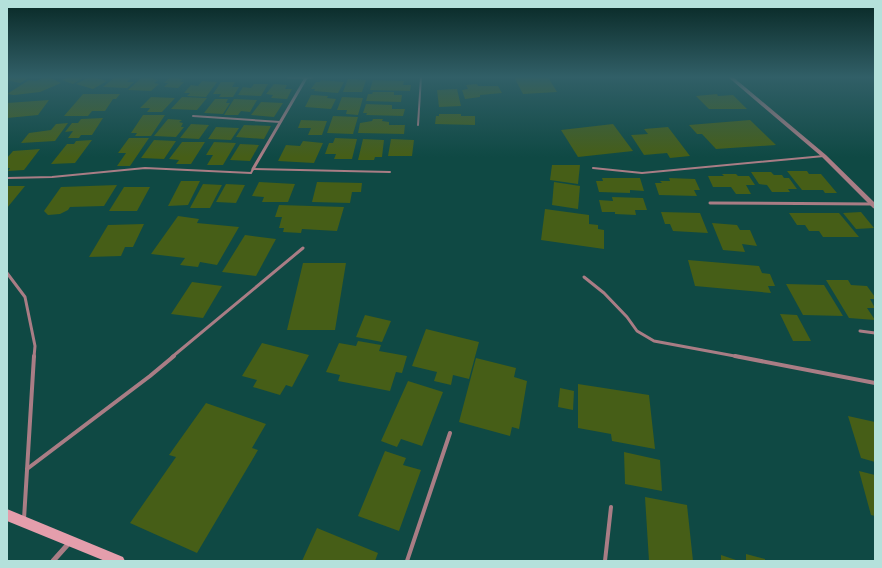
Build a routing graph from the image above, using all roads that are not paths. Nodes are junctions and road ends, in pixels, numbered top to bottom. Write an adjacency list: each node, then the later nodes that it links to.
1 (291, 104): 5 (street)
2 (419, 104): 6 (lane)
3 (762, 104): 7 (street)
4 (193, 116): 5 (lane)
5 (280, 122): 9 (street)
6 (418, 125)
7 (824, 156): 8 (lane); 13 (street)
8 (593, 168)
9 (253, 169): 10 (lane); 11 (lane)
10 (390, 172)
11 (7, 178)
12 (710, 203): 13 (lane)
13 (874, 205)
14 (304, 248): 21 (lane)
15 (7, 273): 21 (lane)
16 (584, 277): 19 (lane)
17 (860, 331): 18 (lane)
18 (875, 333)
19 (875, 383)
20 (450, 433): 28 (lane)
21 (27, 469): 24 (lane)
22 (611, 507): 29 (lane)
23 (7, 515): 24 (main road)
24 (24, 523): 25 (main road)
25 (71, 540): 26 (street); 27 (main road)
26 (53, 561)
27 (119, 561)
28 (407, 561)
29 (605, 561)

